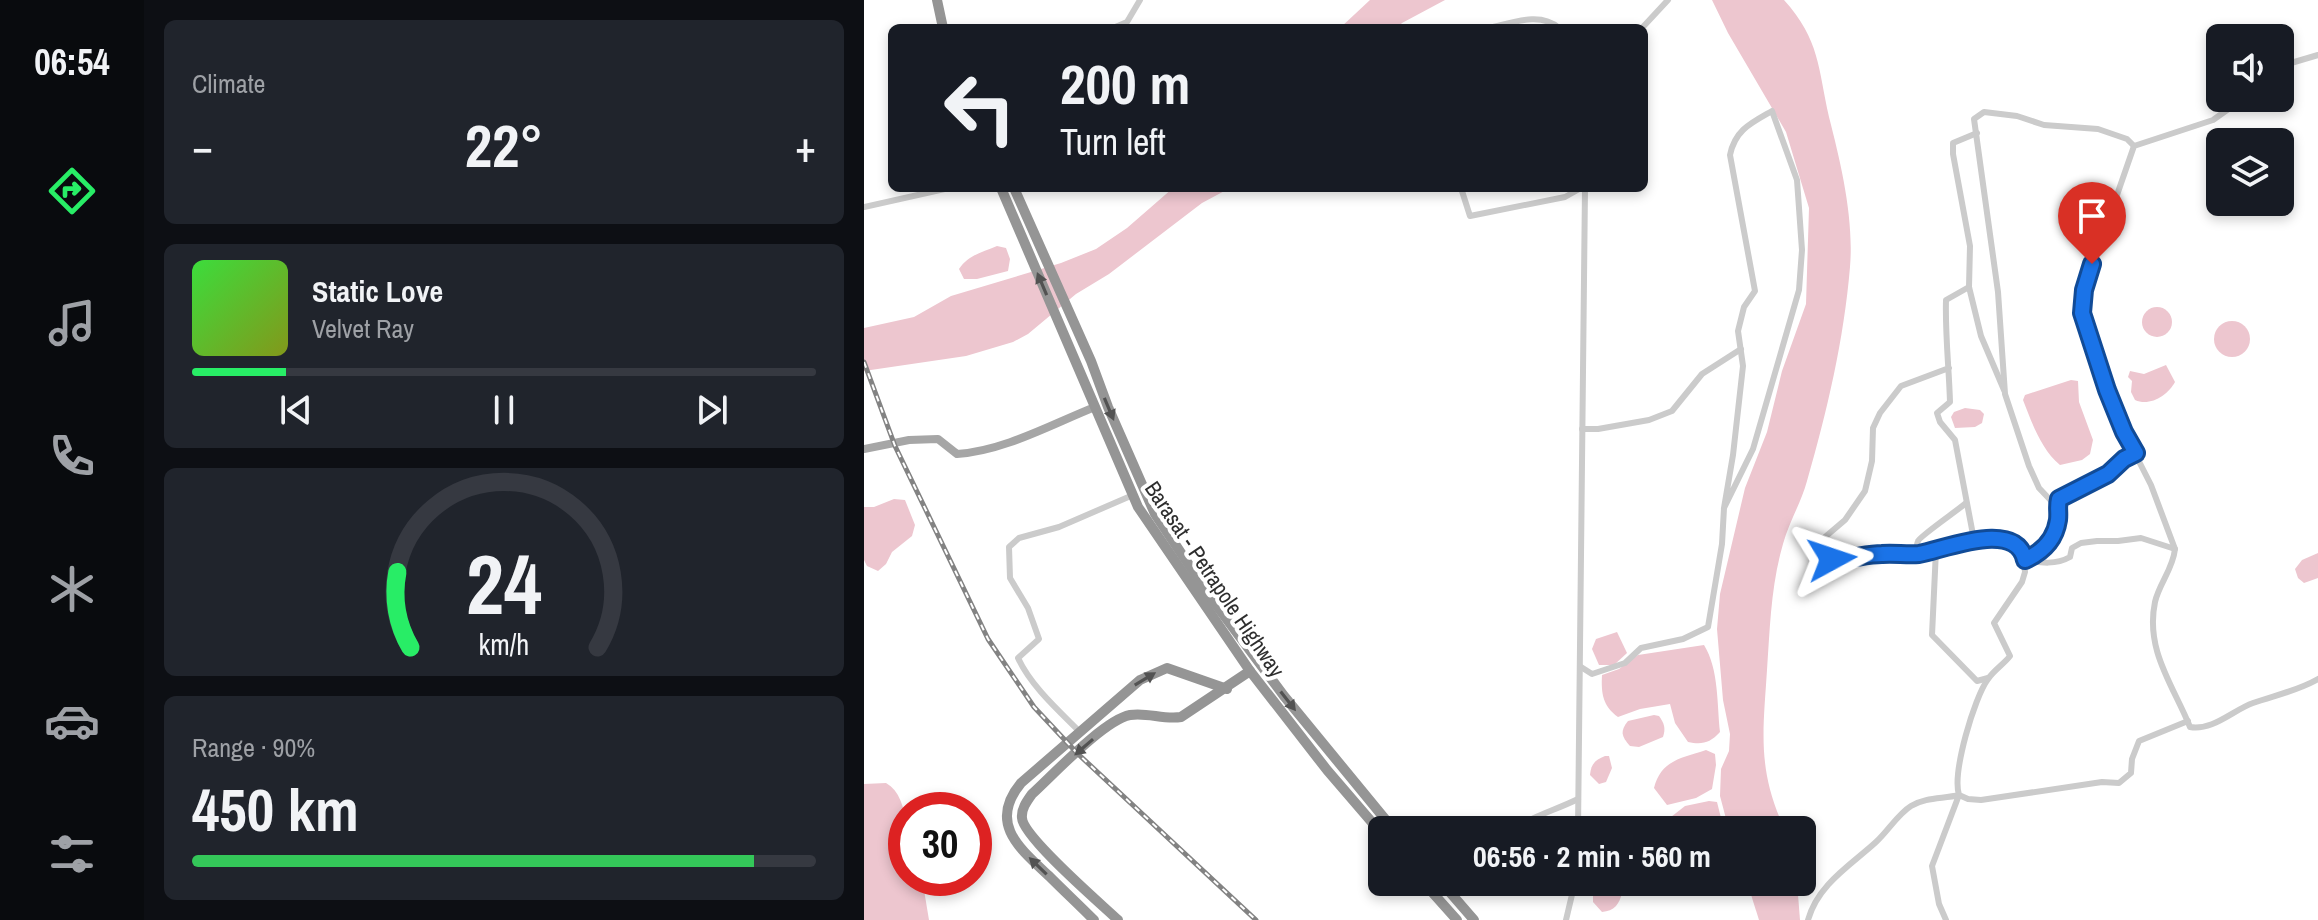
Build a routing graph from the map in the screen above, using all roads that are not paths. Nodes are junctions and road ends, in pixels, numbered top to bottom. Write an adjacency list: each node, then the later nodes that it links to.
1 (937, 0): 4 (highway)
2 (1140, 0): 5 (street)
3 (1668, 0): 8 (street)
4 (942, 24)
5 (1122, 24)
6 (1506, 24): 7 (street)
7 (1554, 24)
8 (1646, 24)
9 (2318, 55): 10 (street)
10 (2294, 62)
11 (2224, 112): 13 (street)
12 (1977, 133): 13 (street); 21 (street); 24 (street)
13 (2134, 146): 28 (street)
14 (931, 192): 20 (street)
15 (1003, 192): 25 (highway, Barasat - Petrapole Highway, one-way to 15)
16 (1016, 192): 47 (highway, Barasat - Petrapole Highway, one-way to 47)
17 (1462, 192): 18 (street)
18 (1575, 192)
19 (1583, 192): 26 (street)
20 (864, 207)
21 (1969, 287): 23 (street); 24 (street)
22 (1741, 349): 26 (street); 32 (street); 32 (street)
23 (1949, 368): 30 (street); 36 (street)
24 (2005, 394): 31 (street)
25 (1095, 407): 27 (main road); 29 (highway, Barasat - Petrapole Highway)
26 (1582, 429): 38 (street)
27 (864, 449)
28 (2136, 453): 31 (street); 34 (street)
29 (1133, 495): 39 (highway, Barasat - Petrapole Highway); 44 (street)
30 (1966, 503): 33 (street); 36 (street)
31 (2057, 507): 37 (street)
32 (1724, 508): 38 (street)
33 (1974, 540): 35 (street); 37 (street)
34 (2175, 549): 37 (street); 43 (street)
35 (1936, 550): 36 (street); 40 (street)
36 (1916, 554)
37 (2025, 560): 40 (street)
38 (1581, 667): 46 (street)
39 (1250, 671): 42 (highway); 50 (highway, Barasat - Petrapole Highway)
40 (1988, 678): 45 (street)
41 (2318, 679): 43 (street)
42 (1227, 689): 44 (highway, one-way to 42); 55 (highway, one-way to 55)
43 (2188, 721): 45 (street)
44 (1080, 732): 54 (highway, one-way to 44)
45 (1959, 795): 59 (street); 60 (street)
46 (1578, 799): 48 (street); 49 (street)
47 (1383, 816)
48 (1537, 816)
49 (1578, 816)
50 (1368, 818)
51 (1436, 896): 56 (highway)
52 (1453, 896): 57 (highway)
53 (1572, 896): 58 (street)
54 (1094, 920)
55 (1118, 920)
56 (1457, 920)
57 (1474, 920)
58 (1566, 920)
59 (1808, 920)
60 (1946, 920)

